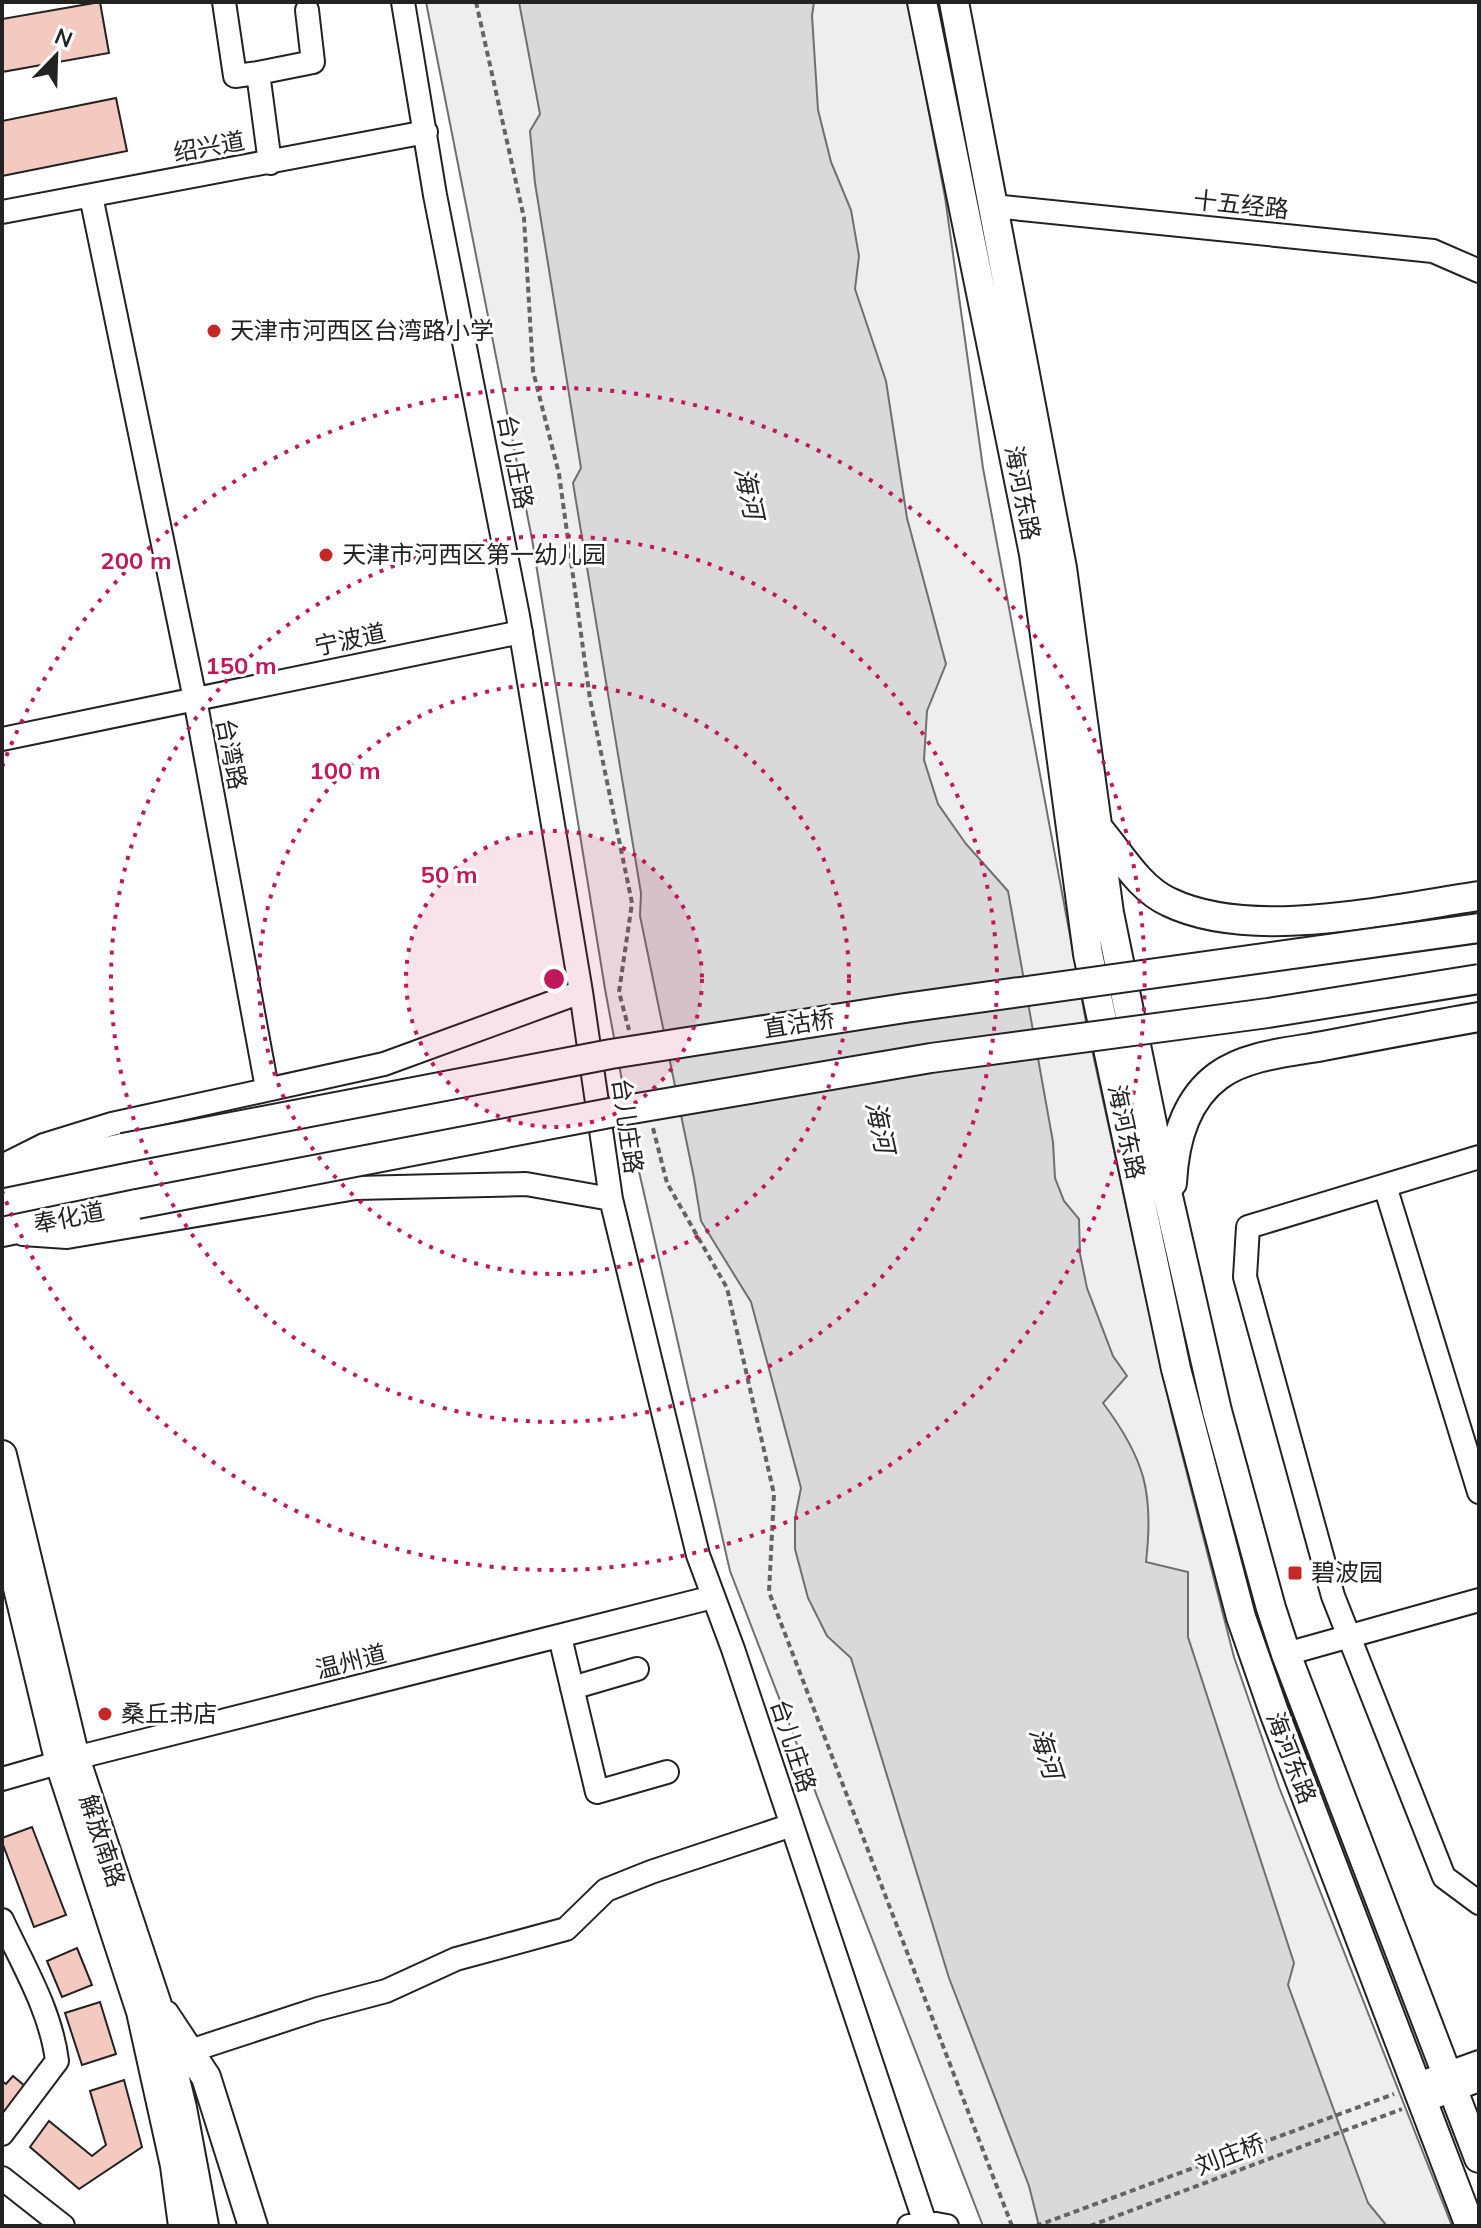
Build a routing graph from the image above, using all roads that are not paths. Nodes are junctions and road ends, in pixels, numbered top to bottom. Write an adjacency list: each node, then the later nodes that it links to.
1 (224, 2): 6 (street)
2 (403, 2): 7 (street, 台儿庄路)
3 (922, 2): 51 (main road, 海河东路)
4 (954, 2): 10 (main road, 海河东路)
5 (307, 10): 6 (street)
6 (258, 73): 8 (street)
7 (426, 132): 8 (street, 绍兴道); 13 (street, 台儿庄路)
8 (270, 163): 9 (street, 绍兴道)
9 (91, 196): 11 (street, 绍兴道); 14 (street, 台湾路)
10 (993, 206): 12 (street, 十五经路); 16 (main road, 海河东路)
11 (2, 212)
12 (1479, 271)
13 (521, 632): 14 (street, 宁波道); 20 (street, 台儿庄路)
14 (195, 699): 15 (street, 宁波道); 22 (street, 台湾路)
15 (2, 739)
16 (1097, 827): 17 (main road); 28 (main road, 海河东路)
17 (1479, 896)
18 (1479, 928): 25 (main road, 直沽桥, bridge)
19 (1479, 979): 29 (main road, 奉化道, bridge)
20 (581, 992): 22 (street); 27 (street, 台儿庄路)
21 (1479, 1017): 28 (main road)
22 (267, 1088): 24 (street)
23 (1479, 1157): 26 (street)
24 (2, 1166)
25 (2, 1173)
26 (1385, 1186): 31 (street); 36 (street)
27 (611, 1199): 29 (street); 33 (street, 台儿庄路)
28 (1171, 1212): 37 (main road, 海河东路)
29 (2, 1232)
30 (2, 1455): 40 (main road, 解放南路)
31 (1479, 1492)
32 (2, 1534): 40 (street, 解放南路)
33 (713, 1597): 35 (street, 温州道); 43 (street, 台儿庄路)
34 (1479, 1600): 36 (street)
35 (560, 1637): 39 (street); 40 (street, 温州道)
36 (1349, 1638): 37 (street); 44 (street)
37 (1286, 1654): 50 (main road, 海河东路)
38 (637, 1669): 39 (street)
39 (572, 1688): 41 (street)
40 (66, 1761): 42 (street, 温州道); 46 (main road, 解放南路); 57 (street, 解放南路)
41 (667, 1772)
42 (2, 1779)
43 (792, 1825): 47 (street); 55 (street, 台儿庄路)
44 (1479, 1903)
45 (2, 1920): 52 (street)
46 (157, 2005): 47 (main road); 58 (main road, 解放南路)
47 (190, 2051): 59 (main road)
48 (1479, 2062): 50 (street)
49 (1479, 2080): 50 (street)
50 (1449, 2082): 51 (street); 53 (main road, 海河东路)
51 (1418, 2093): 60 (main road, 海河东路)
52 (2, 2134)
53 (1479, 2158)
54 (2, 2178): 56 (street)
55 (927, 2225)
56 (63, 2226)
57 (180, 2226)
58 (204, 2226)
59 (253, 2226)
60 (1470, 2226)

